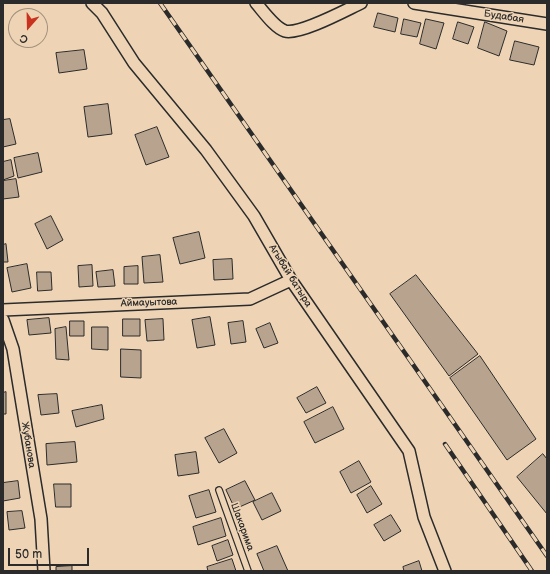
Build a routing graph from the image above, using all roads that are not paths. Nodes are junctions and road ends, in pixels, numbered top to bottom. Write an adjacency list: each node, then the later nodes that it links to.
1 (92, 3): 6 (street, Агыбай батыра)
2 (256, 3): 3 (street)
3 (361, 3)
4 (414, 3): 5 (street, Будабая)
5 (547, 24)
6 (291, 280): 7 (street, Аймауытова); 12 (street, Агыбай батыра)
7 (3, 310)
8 (3, 320): 10 (street, Жубанова)
9 (219, 490): 11 (lane, Шакарима)
10 (44, 571)
11 (248, 571)
12 (445, 571)

